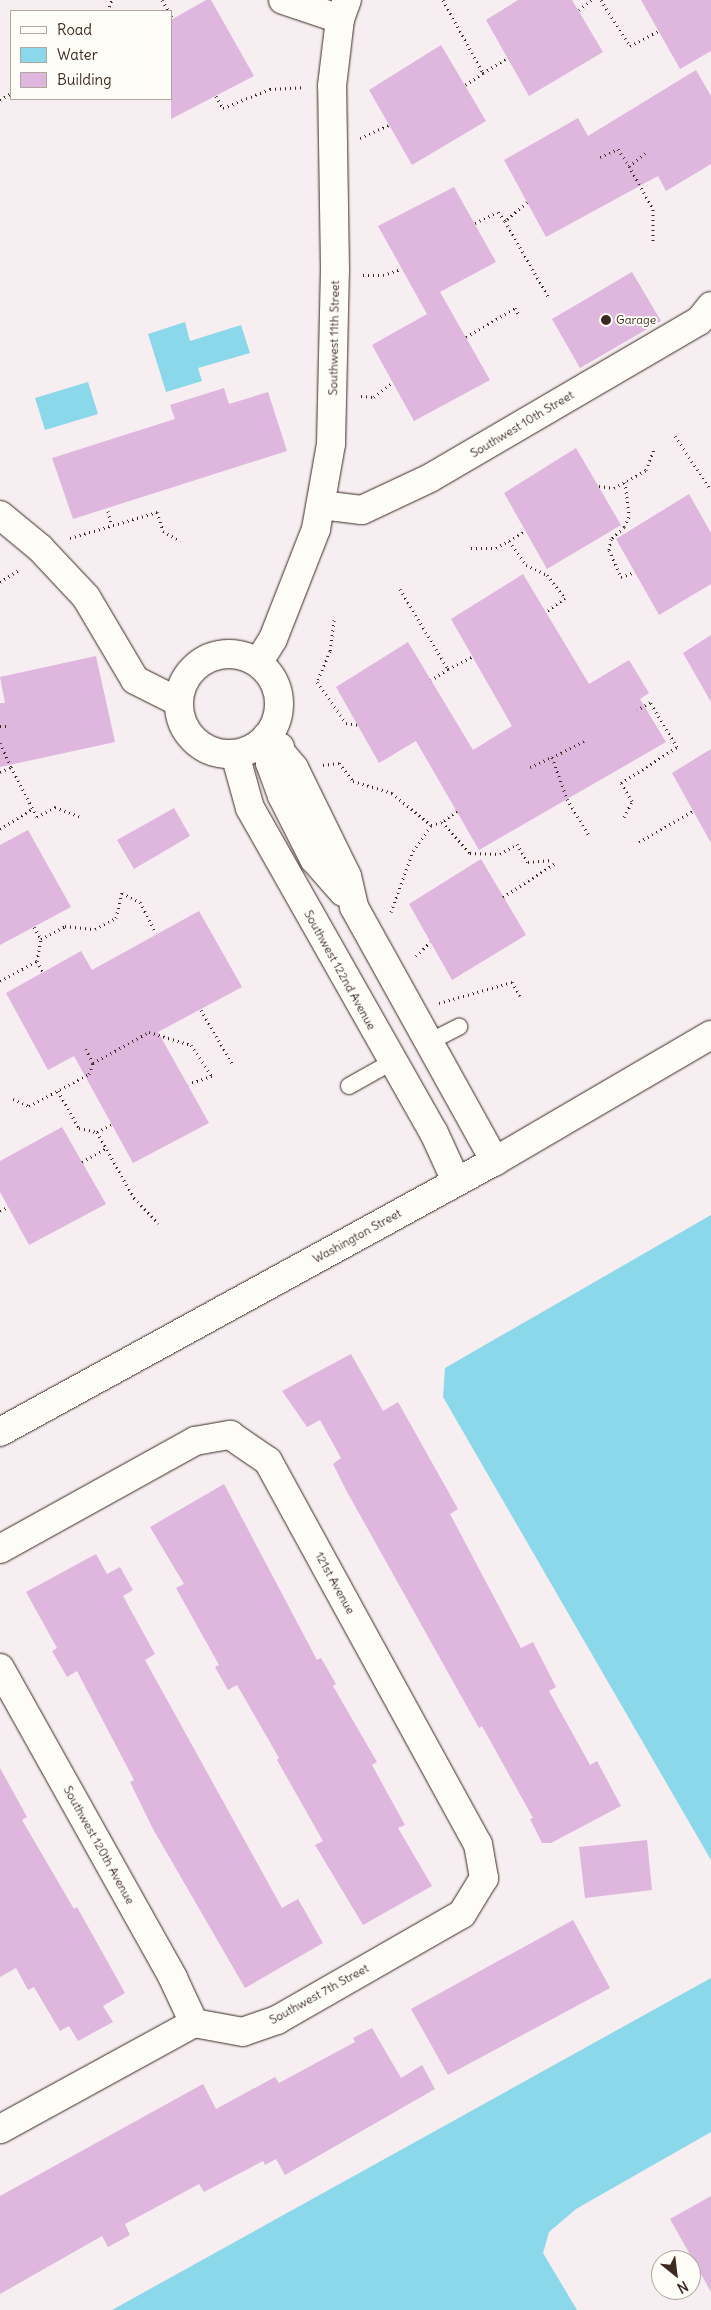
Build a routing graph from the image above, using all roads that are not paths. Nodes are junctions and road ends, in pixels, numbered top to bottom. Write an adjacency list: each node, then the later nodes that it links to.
1 (283, 0): 2 (street)
2 (344, 9): 4 (street, Southwest 11th Street)
3 (711, 306): 4 (street, Southwest 10th Street)
4 (321, 505): 6 (street, Southwest 11th Street)
5 (0, 515): 7 (street)
6 (258, 663): 7 (street); 8 (street)
7 (179, 702): 9 (street)
8 (280, 750): 9 (street); 12 (street)
9 (234, 754): 13 (street, Southwest 122nd Avenue)
10 (459, 1027): 12 (lane)
11 (711, 1035): 15 (street, Washington Street)
12 (429, 1042): 13 (street); 15 (street)
13 (392, 1062): 14 (lane); 16 (street, Southwest 122nd Avenue)
14 (349, 1086)
15 (495, 1161): 16 (street, Washington Street)
16 (456, 1181): 17 (street, Washington Street)
17 (0, 1432)
18 (0, 1549): 20 (street, 121st Avenue)
19 (0, 1668): 21 (street, Southwest 120th Avenue)
20 (484, 1878): 21 (street, Southwest 7th Street)
21 (194, 2022): 22 (street)
22 (0, 2128)

